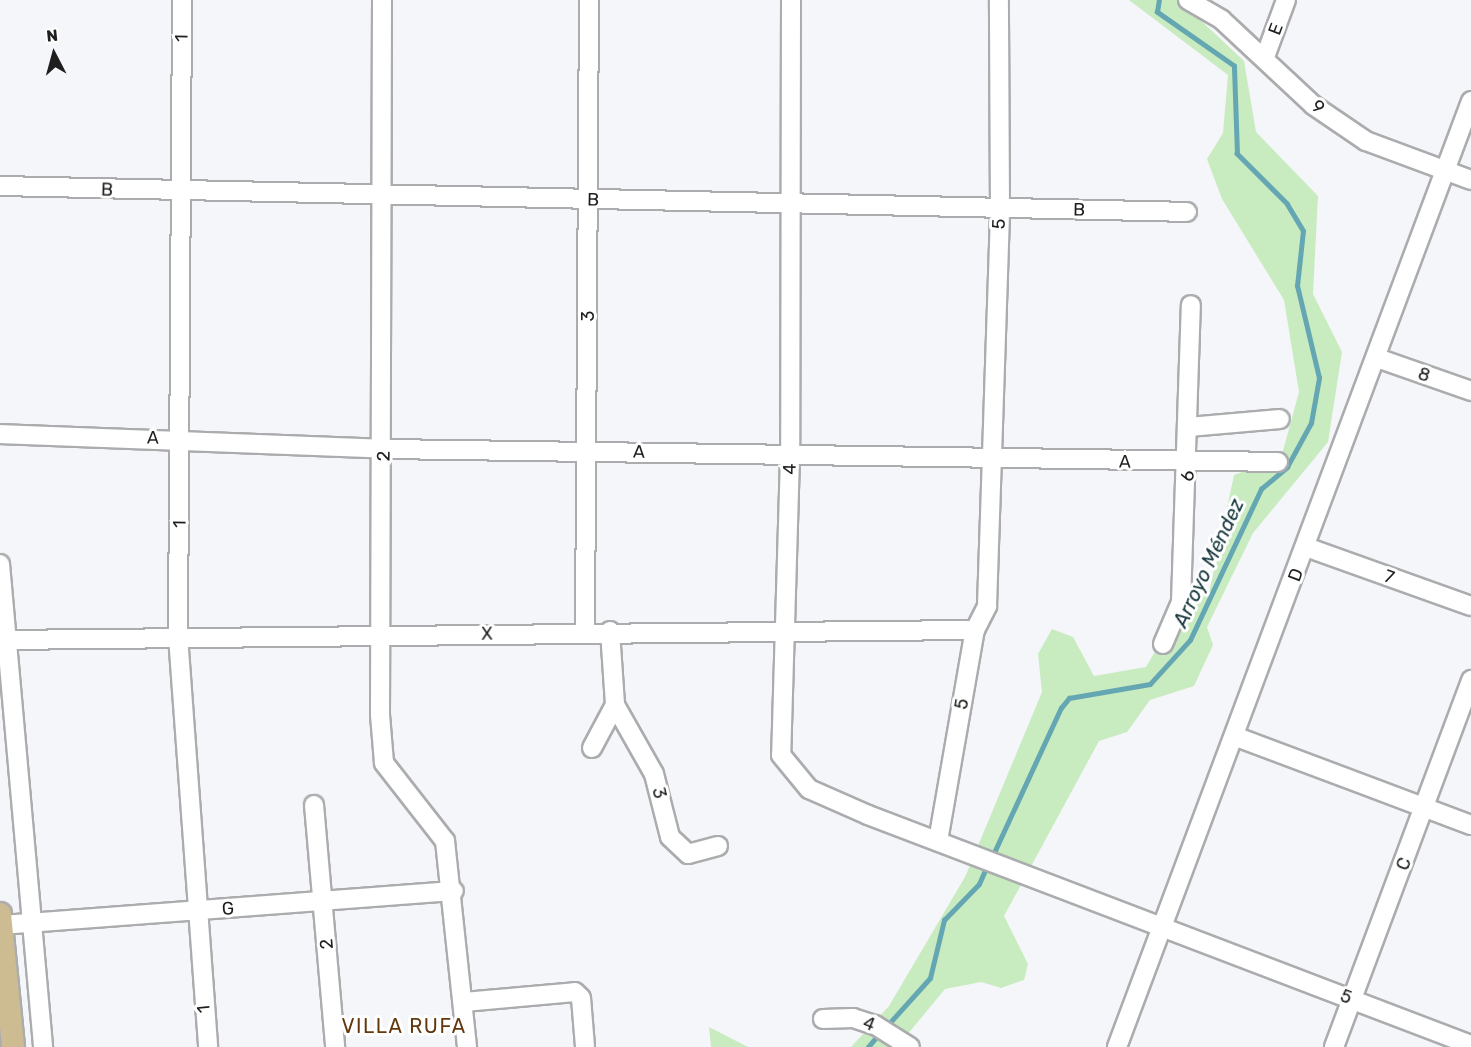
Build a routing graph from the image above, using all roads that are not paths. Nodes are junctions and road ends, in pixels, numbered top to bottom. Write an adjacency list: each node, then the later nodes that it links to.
1 (182, 0): 13 (street, 1)
2 (382, 0): 14 (street, 2)
3 (589, 0): 15 (street, 3)
4 (791, 0): 16 (street, 4)
5 (999, 0): 17 (street, 5)
6 (1188, 0): 8 (street, 9)
7 (1286, 0): 8 (street, E)
8 (1265, 57): 10 (street, 9)
9 (1471, 101): 10 (street, D)
10 (1445, 171): 11 (street, 9); 20 (street, D)
11 (1471, 180)
12 (0, 186): 13 (street, B)
13 (180, 193): 14 (street, B); 25 (street, 1)
14 (384, 197): 15 (street, B); 26 (street, 2)
15 (589, 200): 16 (street, B); 27 (street, 3)
16 (790, 204): 17 (street, B); 28 (street, 4)
17 (1000, 209): 18 (street, B); 29 (street, 5)
18 (1187, 212)
19 (1191, 304): 23 (street, 6)
20 (1377, 358): 21 (street, 8); 32 (street, D)
21 (1471, 391)
22 (1280, 419): 23 (street)
23 (1189, 428): 31 (street, 6)
24 (0, 434): 25 (street, A)
25 (182, 439): 26 (street, A); 40 (street, 1)
26 (385, 449): 27 (street, A); 39 (street, 2)
27 (588, 450): 28 (street, A); 38 (street, 3)
28 (790, 457): 29 (street, A); 35 (street, 4)
29 (992, 459): 31 (street, A); 36 (street, 5)
30 (1278, 462): 31 (street, A)
31 (1189, 464): 42 (street, 6)
32 (1306, 547): 34 (street, 7); 45 (street, D)
33 (0, 564): 41 (street)
34 (1471, 606)
35 (786, 630): 36 (street, X); 37 (street, X); 50 (street, 4)
36 (975, 630): 50 (street, 5)
37 (610, 631): 38 (street, X); 44 (street, 3)
38 (585, 632): 39 (street, X)
39 (381, 635): 40 (street, X); 52 (street, 2)
40 (178, 636): 41 (street, X); 54 (street, 1)
41 (3, 640): 56 (street)
42 (1163, 644)
43 (1471, 680): 48 (street, C)
44 (615, 705): 46 (street); 51 (street, 3)
45 (1234, 736): 48 (street); 57 (street, D)
46 (592, 748)
47 (314, 805): 53 (street, 2)
48 (1426, 808): 49 (street); 58 (street, C)
49 (1471, 825)
50 (938, 842): 57 (street, 5)
51 (718, 846)
52 (454, 891): 53 (street, G); 59 (street)
53 (323, 903): 54 (street, G); 65 (street, 2)
54 (194, 911): 56 (street, G); 64 (street, 1)
55 (1, 920): 56 (street, G); 62 (main road)
56 (32, 923): 63 (street)
57 (1159, 929): 58 (street, 5); 69 (street, D)
58 (1353, 1000): 61 (street, 5); 70 (street, C)
59 (464, 1002): 66 (street); 67 (street)
60 (823, 1019): 68 (street, 4)
61 (1471, 1045)
62 (13, 1047)
63 (42, 1047)
64 (207, 1047)
65 (335, 1047)
66 (466, 1047)
67 (585, 1047)
68 (910, 1047)
69 (1117, 1047)
70 (1334, 1047)

